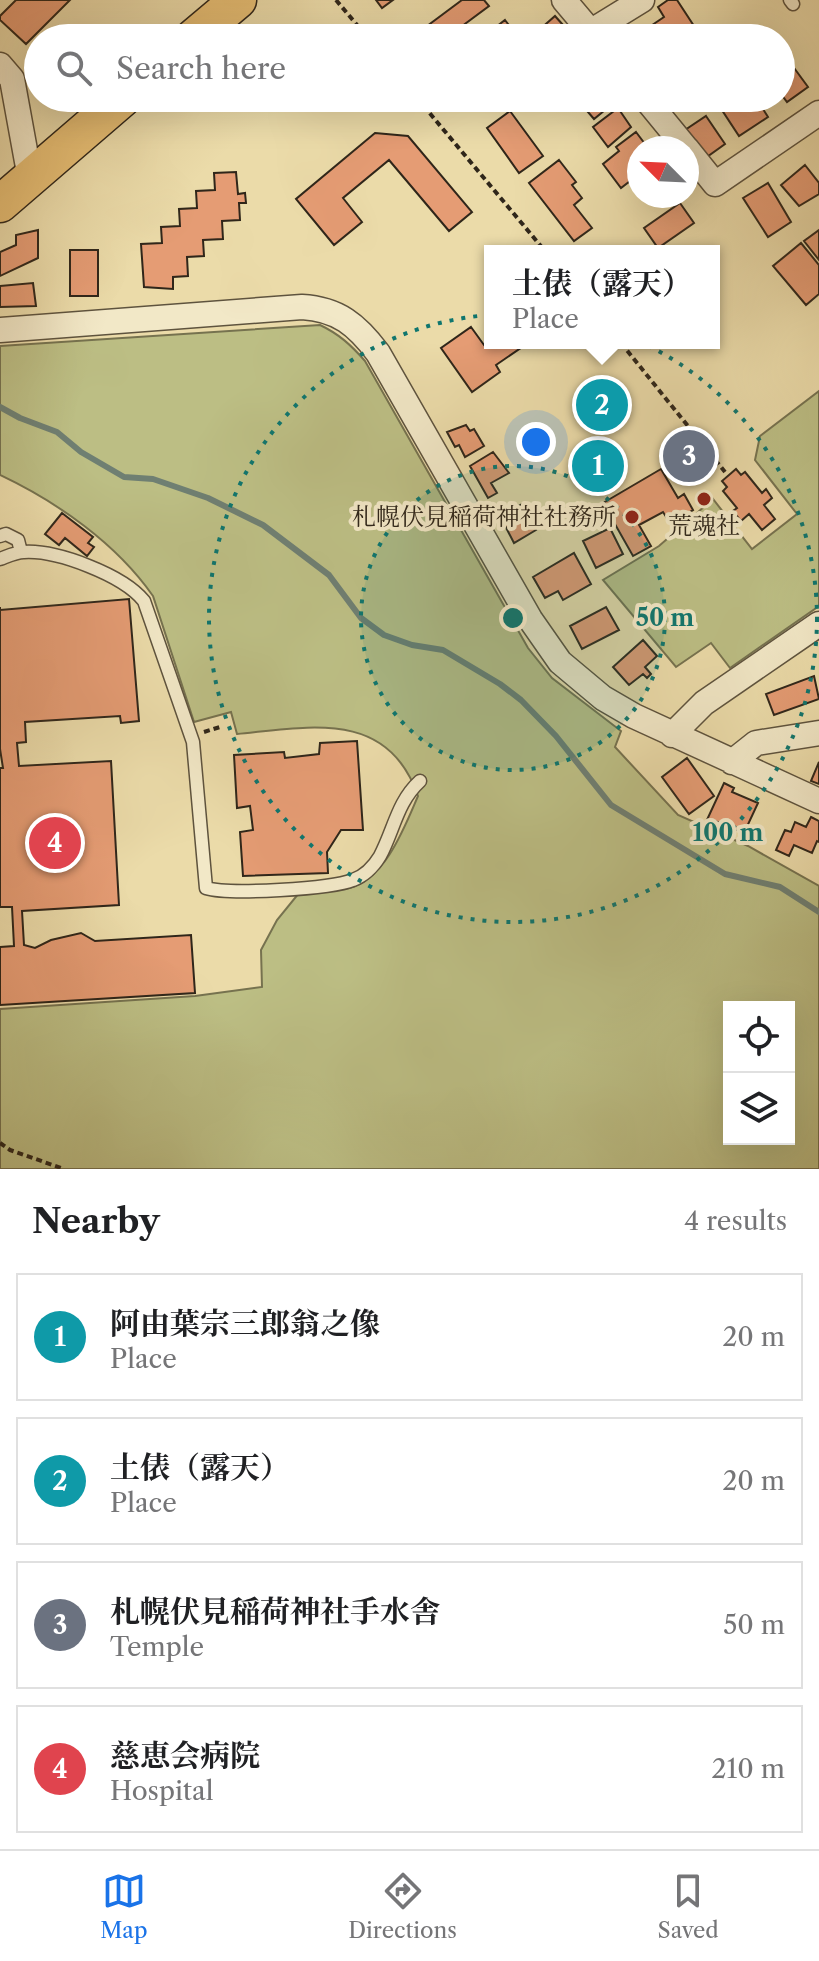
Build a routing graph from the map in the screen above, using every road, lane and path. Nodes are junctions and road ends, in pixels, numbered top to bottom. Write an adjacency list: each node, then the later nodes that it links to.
1 (238, 0): 5 (main road)
2 (336, 0): 6 (path)
3 (564, 0): 7 (street)
4 (642, 0): 8 (street)
5 (210, 24)
6 (356, 24)
7 (583, 24)
8 (609, 24)
9 (0, 65): 16 (street)
10 (107, 112): 16 (main road)
11 (429, 112): 18 (path)
12 (656, 112): 14 (street)
13 (819, 113): 15 (street)
14 (676, 136)
15 (699, 165)
16 (30, 178): 17 (main road)
17 (0, 204)
18 (540, 245)
19 (0, 330): 27 (street)
20 (626, 349): 21 (path)
21 (725, 472)
22 (0, 536): 23 (lane)
23 (21, 552): 24 (lane); 29 (lane)
24 (0, 559)
25 (819, 624): 27 (street)
26 (819, 733): 28 (street)
27 (672, 735): 28 (street)
28 (732, 762): 30 (street)
29 (420, 781)
30 (819, 801)
31 (0, 1143): 32 (path)
32 (64, 1169)

